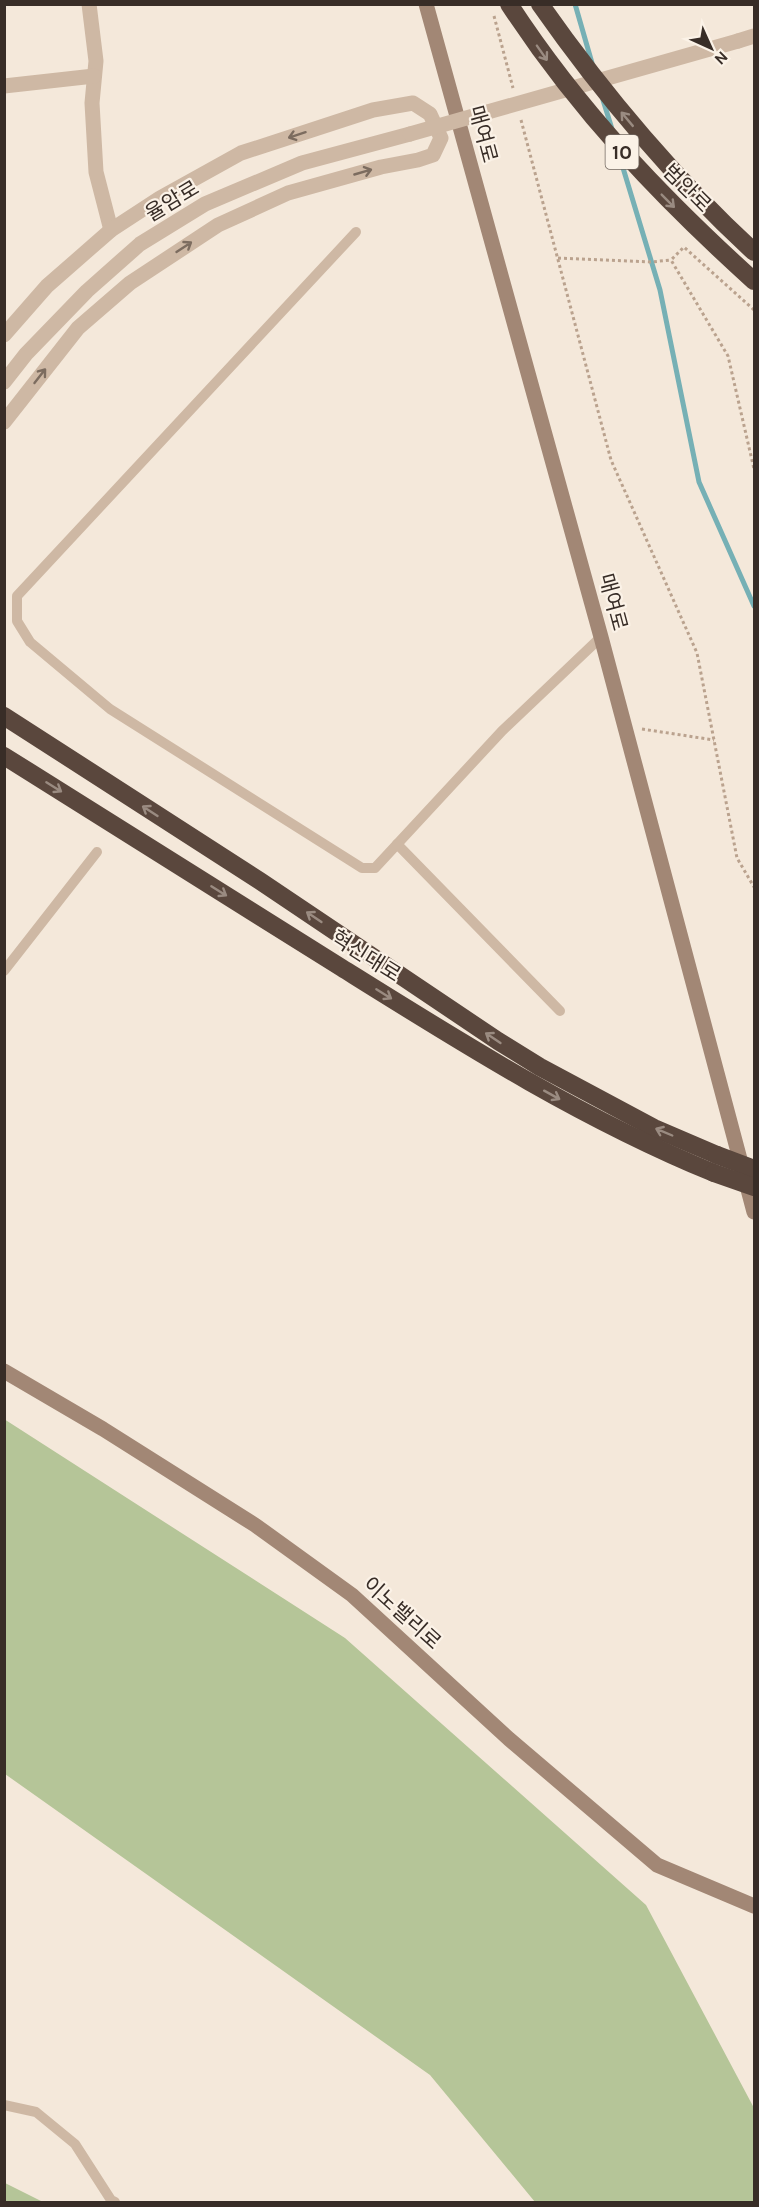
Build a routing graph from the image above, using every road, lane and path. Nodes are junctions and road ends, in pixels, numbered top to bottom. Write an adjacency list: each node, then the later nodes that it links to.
1 (89, 4): 7 (street)
2 (426, 4): 22 (street, 매여로)
3 (509, 4): 16 (highway, 범안로 / 10, one-way to 16, bridge)
4 (540, 4): 13 (highway, 범안로 / 10, one-way to 4, bridge)
5 (494, 16): 9 (path)
6 (754, 36): 19 (street, 율암로, bridge)
7 (94, 76): 8 (street); 11 (street)
8 (4, 86)
9 (515, 97)
10 (521, 120): 14 (path)
11 (111, 230): 18 (street); 20 (street, one-way to 11)
12 (356, 232): 27 (lane)
13 (754, 252)
14 (558, 258): 15 (path); 25 (path)
15 (671, 260): 17 (path); 21 (path)
16 (754, 281)
17 (754, 310)
18 (4, 335)
19 (4, 382)
20 (4, 422)
21 (754, 469)
22 (601, 637): 24 (street, 매여로); 27 (lane)
23 (4, 716): 32 (highway, one-way to 23)
24 (624, 726): 25 (path); 35 (street, 매여로)
25 (714, 740): 29 (path)
26 (4, 756): 32 (highway, 혁신대로, one-way to 32)
27 (397, 844): 31 (lane)
28 (97, 852): 30 (lane)
29 (754, 887)
30 (4, 971)
31 (560, 1011)
32 (716, 1164): 33 (highway, bridge); 34 (highway, bridge)
33 (754, 1169)
34 (754, 1187)
35 (754, 1212)
36 (4, 1371): 37 (street, 이노밸리로)
37 (754, 1906)
38 (4, 2105): 39 (lane)
39 (115, 2202)

